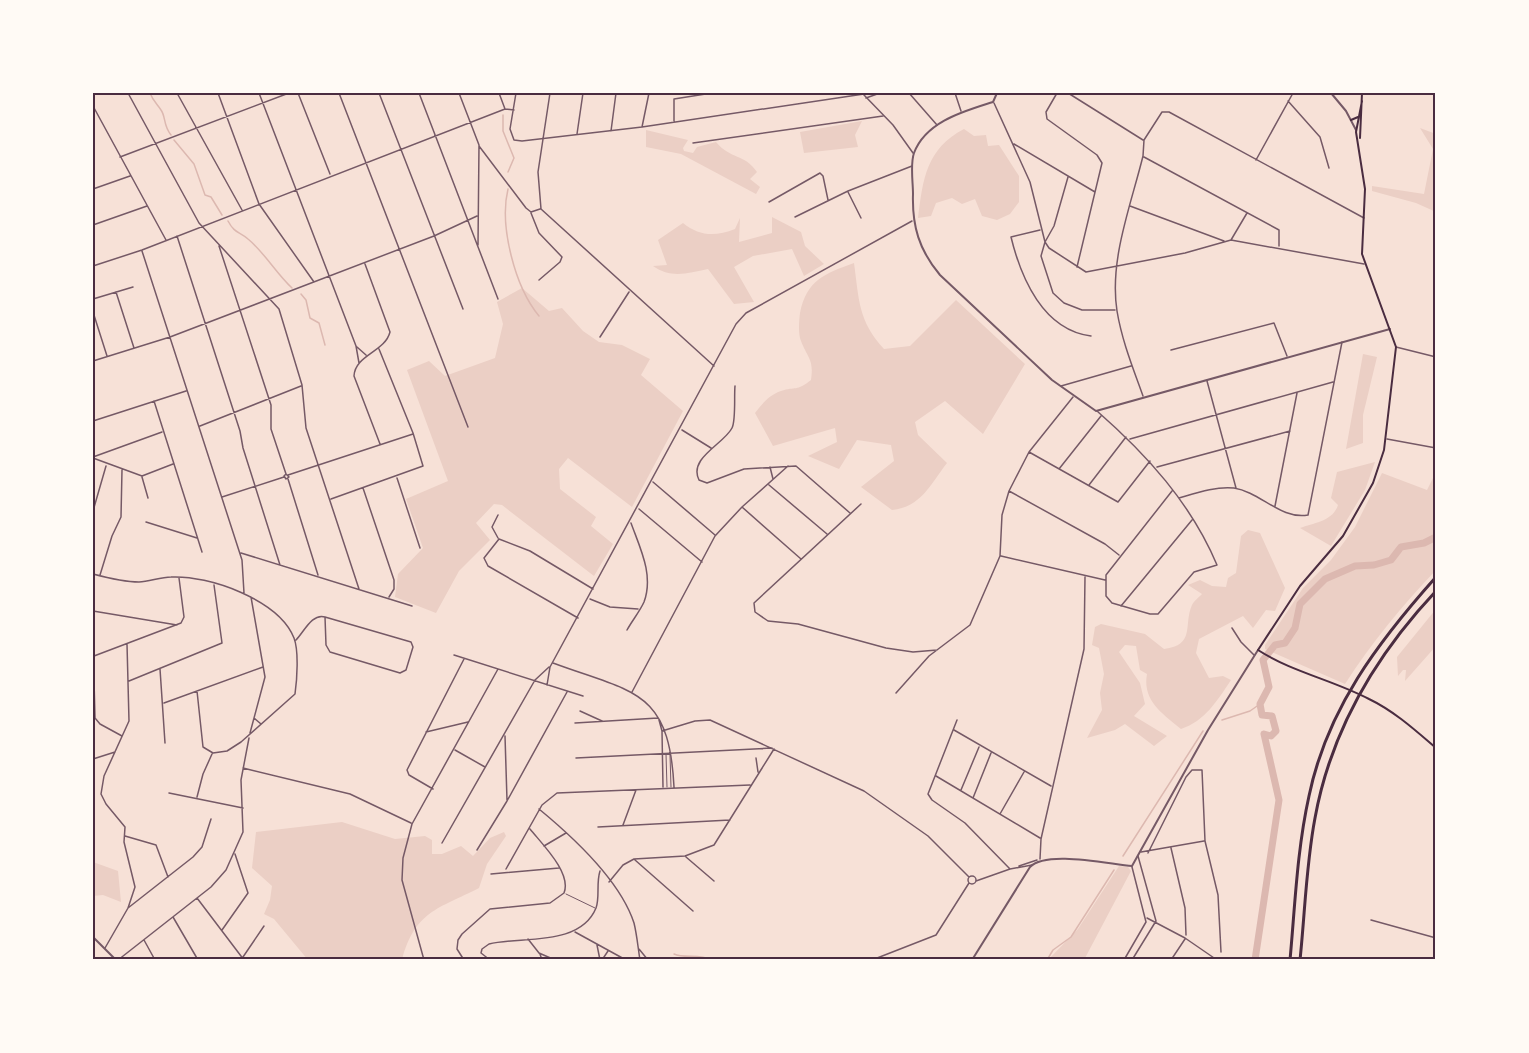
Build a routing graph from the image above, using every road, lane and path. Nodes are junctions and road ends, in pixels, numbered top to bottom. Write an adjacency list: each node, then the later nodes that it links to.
1 (128, 93): 56 (street)
2 (177, 93): 46 (street)
3 (218, 93): 38 (street)
4 (259, 93): 32 (street)
5 (289, 93): 32 (street)
6 (298, 93): 66 (street)
7 (339, 93): 63 (street)
8 (379, 93): 58 (street)
9 (419, 93): 50 (street)
10 (459, 93): 42 (street)
11 (499, 93): 34 (street)
12 (516, 93): 35 (street)
13 (550, 93): 51 (street)
14 (583, 93): 49 (street)
15 (616, 93): 47 (street)
16 (649, 93): 45 (street)
17 (712, 93): 40 (street)
18 (864, 93): 28 (street); 40 (street)
19 (880, 93): 28 (street)
20 (909, 93): 44 (street)
21 (955, 93): 36 (street)
22 (997, 93): 30 (street)
23 (1058, 93): 72 (street)
24 (1068, 93): 52 (street)
25 (1293, 93): 31 (street)
26 (1331, 93): 41 (street)
27 (1362, 93): 29 (main road)
28 (866, 98): 37 (street)
29 (1362, 101): 39 (main road); 43 (main road)
30 (993, 102): 36 (street); 55 (street)
31 (1288, 102): 62 (street); 65 (street)
32 (263, 103): 38 (street); 70 (street)
33 (93, 106): 61 (street)
34 (505, 109): 35 (street); 42 (street)
35 (513, 110): 51 (street)
36 (962, 112): 44 (street)
37 (883, 116): 54 (street); 59 (street)
38 (227, 117): 46 (street); 75 (street)
39 (1358, 117): 41 (main road); 43 (main road)
40 (674, 122): 45 (street)
41 (1352, 122): 43 (main road); 48 (street)
42 (471, 123): 50 (street); 57 (street)
43 (1359, 123): 48 (main road); 53 (main road)
44 (938, 126): 59 (street)
45 (642, 128): 47 (street)
46 (195, 129): 56 (street); 79 (street)
47 (611, 131): 49 (street)
48 (1356, 132): 53 (main road)
49 (576, 135): 51 (street)
50 (436, 136): 58 (street); 87 (street)
51 (542, 139): 78 (street)
52 (1143, 140): 60 (street); 62 (street)
53 (1360, 140): 85 (main road)
54 (693, 143)
55 (1014, 143): 68 (street); 90 (street)
56 (155, 144): 61 (street); 89 (street)
57 (479, 145): 80 (street); 82 (street)
58 (401, 149): 63 (street); 92 (street)
59 (914, 153): 64 (street)
60 (1143, 156): 77 (street); 81 (street)
61 (120, 157): 67 (street)
62 (1256, 160): 85 (street)
63 (366, 163): 66 (street); 99 (street)
64 (913, 165): 71 (street); 86 (street)
65 (1329, 168)
66 (331, 175): 70 (street)
67 (131, 176): 69 (street); 76 (street)
68 (1068, 177): 72 (street); 96 (street)
69 (93, 189)
70 (296, 189): 75 (street); 107 (street)
71 (848, 191): 73 (street); 84 (street)
72 (1096, 193): 106 (street)
73 (828, 201): 74 (street); 83 (street)
74 (769, 202)
75 (259, 204): 79 (street); 109 (street)
76 (148, 206): 88 (street); 93 (street)
77 (1130, 206): 95 (street); 105 (street)
78 (541, 209): 80 (street); 111 (street)
79 (242, 211): 89 (street)
80 (531, 212): 108 (street)
81 (1247, 213): 94 (street); 98 (street)
82 (477, 216): 87 (street); 100 (street)
83 (795, 217)
84 (861, 218)
85 (1364, 218): 103 (main road)
86 (912, 221): 138 (street); 143 (street)
87 (468, 222): 92 (street); 100 (street)
88 (93, 225)
89 (202, 226): 91 (street); 97 (street)
90 (1041, 230): 96 (street); 123 (street)
91 (177, 236): 93 (street); 120 (street)
92 (434, 236): 99 (street); 116 (street)
93 (166, 240): 101 (street)
94 (1231, 240): 95 (street); 98 (street)
95 (1224, 241): 105 (street)
96 (1045, 242): 106 (street); 117 (street)
97 (219, 245): 113 (street); 118 (street)
98 (1279, 247): 103 (street)
99 (399, 249): 102 (street); 156 (street)
100 (478, 249): 115 (street)
101 (142, 250): 104 (street); 124 (street)
102 (365, 262): 107 (street); 129 (street)
103 (1364, 264): 121 (main road)
104 (93, 266)
105 (1116, 267): 106 (street); 117 (street)
106 (1077, 268)
107 (330, 276): 109 (street); 126 (street)
108 (539, 280)
109 (315, 282): 113 (street)
110 (133, 287): 112 (street)
111 (630, 291): 122 (street); 138 (street)
112 (116, 292): 114 (street); 128 (street)
113 (271, 298): 118 (street); 141 (street)
114 (93, 299)
115 (498, 299)
116 (463, 309)
117 (1117, 310): 137 (street)
118 (239, 311): 120 (street); 148 (street)
119 (93, 312): 132 (street)
120 (205, 324): 124 (street); 151 (street)
121 (1390, 329): 125 (street); 127 (main road)
122 (600, 336)
123 (1091, 336)
124 (170, 338): 128 (street); 144 (street)
125 (1342, 342): 133 (street); 140 (street)
126 (356, 346): 131 (street); 136 (street)
127 (1396, 347): 134 (street); 163 (main road)
128 (134, 349): 132 (street)
129 (379, 349): 131 (street); 160 (street)
130 (1172, 350): 133 (street)
131 (368, 356): 136 (street)
132 (107, 357): 135 (street)
133 (1287, 357): 139 (street)
134 (1436, 357)
135 (93, 361)
136 (359, 363): 164 (street)
137 (1132, 366): 143 (street); 147 (street)
138 (715, 367): 157 (street)
139 (1206, 380): 147 (street); 153 (street)
140 (1334, 382): 145 (street); 199 (street)
141 (302, 385): 148 (street); 173 (street)
142 (735, 386): 167 (street)
143 (1060, 386): 146 (street)
144 (187, 390): 149 (street); 155 (street)
145 (1298, 392): 153 (street); 158 (street)
146 (1073, 397): 150 (street); 168 (street)
147 (1144, 397): 150 (street)
148 (268, 398): 151 (street); 179 (street)
149 (154, 401): 154 (street); 159 (street)
150 (1096, 411): 152 (street)
151 (233, 412): 155 (street); 188 (street)
152 (1101, 415): 161 (street); 177 (street)
153 (1216, 415): 162 (street); 165 (street)
154 (93, 421)
155 (198, 427): 193 (street)
156 (468, 427)
157 (681, 430): 167 (street); 185 (street)
158 (1290, 431): 165 (street); 199 (street)
159 (163, 432): 169 (street); 171 (street)
160 (413, 433): 164 (street); 182 (street)
161 (1126, 436): 162 (street); 187 (street)
162 (1130, 439): 170 (street)
163 (1386, 439): 166 (street); 247 (main road)
164 (380, 444): 173 (street)
165 (1226, 448): 176 (street); 190 (street)
166 (1436, 448)
167 (712, 449): 175 (street)
168 (1029, 452): 177 (street); 191 (street)
169 (93, 458): 172 (street)
170 (1151, 460): 176 (street); 187 (street)
171 (174, 464): 180 (street); 209 (street)
172 (107, 465): 178 (street); 201 (street)
173 (318, 465): 179 (street); 195 (street)
174 (789, 465): 175 (street); 184 (street); 202 (street)
175 (769, 466): 184 (street)
176 (1156, 467): 192 (street)
177 (1059, 469): 187 (street)
178 (122, 470): 180 (street); 220 (street)
179 (287, 475): 181 (street); 183 (street)
180 (142, 476): 194 (street)
181 (284, 477): 183 (street); 188 (street)
182 (396, 477): 189 (street); 211 (street)
183 (288, 479): 221 (street)
184 (773, 480): 186 (street)
185 (653, 482): 200 (street); 208 (street)
186 (768, 484): 198 (street); 207 (street)
187 (1089, 485)
188 (254, 487): 193 (street); 218 (street)
189 (363, 488): 195 (street); 232 (street)
190 (1236, 488): 196 (street); 199 (street)
191 (1009, 491): 214 (street); 215 (street)
192 (1172, 491): 196 (street); 214 (street)
193 (221, 497): 213 (street)
194 (148, 498)
195 (331, 499): 227 (street)
196 (1178, 499): 204 (street)
197 (861, 504): 202 (street)
198 (742, 507): 208 (street); 216 (street)
199 (1275, 507)
200 (638, 508): 206 (street); 217 (street)
201 (93, 511)
202 (850, 513): 207 (street)
203 (498, 514): 210 (street)
204 (1192, 519): 235 (street); 235 (street)
205 (146, 522): 209 (street)
206 (631, 522): 228 (street); 236 (street)
207 (827, 535): 216 (street)
208 (715, 536): 217 (street)
209 (198, 538): 212 (street)
210 (499, 539): 228 (street); 239 (street)
211 (420, 548)
212 (202, 552)
213 (240, 553): 218 (street); 230 (street)
214 (1120, 555): 225 (street)
215 (1000, 556): 222 (street); 246 (street)
216 (802, 559): 246 (street)
217 (703, 562): 262 (street)
218 (280, 565): 221 (street)
219 (93, 574): 220 (street)
220 (100, 576): 223 (street)
221 (319, 576): 227 (street)
222 (1085, 577): 225 (street); 300 (street)
223 (179, 578): 226 (street); 240 (street)
224 (1436, 578): 395 (highway)
225 (1106, 581): 235 (street)
226 (214, 584): 230 (street); 255 (street)
227 (358, 589): 232 (street)
228 (594, 589): 233 (street)
229 (1436, 591): 396 (highway)
230 (244, 594): 231 (street)
231 (251, 597): 243 (street); 253 (street)
232 (388, 597): 234 (street)
233 (589, 598): 236 (street); 239 (street)
234 (412, 606)
235 (1122, 606)
236 (639, 609): 242 (street)
237 (93, 611): 240 (street)
238 (325, 617): 238 (street); 243 (street)
239 (578, 618): 252 (street)
240 (178, 625): 245 (street)
241 (1232, 628): 248 (street)
242 (627, 630)
243 (295, 641): 272 (street)
244 (93, 642): 249 (street)
245 (128, 644): 249 (street); 258 (street)
246 (938, 650): 263 (street)
247 (1260, 651): 248 (street); 283 (main road)
248 (1255, 655): 328 (street)
249 (94, 656): 280 (street)
250 (454, 656): 251 (street)
251 (464, 659): 256 (street); 277 (street)
252 (553, 663): 254 (street); 262 (street)
253 (264, 667): 260 (street); 267 (street)
254 (550, 667): 257 (street); 259 (street)
255 (160, 668): 258 (street); 265 (street)
256 (498, 669): 257 (street); 271 (street)
257 (535, 680): 259 (street); 279 (street)
258 (129, 681): 280 (street)
259 (547, 685): 261 (street)
260 (197, 691): 265 (street); 287 (street)
261 (567, 692): 264 (street); 310 (street)
262 (632, 692): 268 (street)
263 (896, 693)
264 (583, 696)
265 (164, 703): 281 (street)
266 (580, 711): 270 (street)
267 (254, 717): 272 (street); 278 (street)
268 (659, 718): 270 (street); 274 (street); 276 (street)
269 (957, 720): 275 (street)
270 (603, 721): 273 (street)
271 (468, 722): 277 (street); 285 (street)
272 (263, 723): 278 (street)
273 (575, 723)
274 (666, 729): 276 (street); 284 (street); 289 (street)
275 (953, 730): 282 (street); 298 (street)
276 (662, 731): 288 (street)
277 (426, 732): 303 (street)
278 (249, 735): 287 (street); 295 (street)
279 (504, 735): 294 (street); 310 (street)
280 (123, 736): 286 (street)
281 (165, 743)
282 (980, 746): 290 (street); 306 (street)
283 (1436, 748)
284 (773, 749): 289 (street); 297 (street); 344 (street)
285 (454, 750): 294 (street); 303 (street)
286 (116, 752): 293 (street); 321 (street)
287 (213, 753): 308 (street)
288 (664, 753): 289 (street); 291 (street); 301 (lane); 304 (street)
289 (671, 753): 302 (street)
290 (992, 753): 296 (street); 309 (street)
291 (576, 758)
292 (756, 758): 297 (street)
293 (93, 759)
294 (486, 767): 324 (street)
295 (242, 768): 311 (street); 316 (street)
296 (1024, 772): 300 (street); 313 (street)
297 (758, 773): 299 (street)
298 (934, 775): 306 (street); 340 (street)
299 (750, 785): 302 (street); 315 (street)
300 (1052, 787): 322 (street)
301 (667, 788): 302 (street); 304 (street)
302 (673, 788)
303 (433, 789): 316 (street)
304 (663, 789): 305 (street)
305 (637, 790): 312 (street); 317 (street)
306 (960, 791): 309 (street)
307 (169, 793): 308 (street)
308 (196, 799): 311 (street)
309 (972, 799): 313 (street)
310 (507, 801): 327 (street)
311 (243, 808): 330 (street)
312 (539, 809): 319 (street); 320 (street)
313 (999, 815): 322 (street)
314 (212, 819): 343 (street)
315 (731, 820): 317 (street); 331 (street)
316 (412, 824): 378 (street)
317 (623, 825): 318 (street)
318 (598, 827)
319 (530, 829): 325 (street); 339 (street)
320 (567, 832): 325 (street); 341 (street)
321 (124, 836): 343 (street); 351 (street)
322 (1041, 838): 333 (street)
323 (1205, 841): 326 (street); 329 (street); 370 (street)
324 (442, 843)
325 (543, 847): 337 (street)
326 (1171, 848): 329 (street); 361 (street)
327 (477, 850)
328 (1139, 853): 329 (street); 334 (street); 336 (street)
329 (1148, 853)
330 (235, 854): 350 (street); 359 (street)
331 (685, 856): 332 (street); 345 (street)
332 (634, 859): 347 (street); 353 (street)
333 (1039, 860): 335 (street); 336 (street); 338 (street)
334 (1141, 864): 336 (street); 357 (street)
335 (1032, 865): 338 (street); 389 (street)
336 (1132, 866): 355 (street)
337 (559, 868): 342 (street); 349 (street)
338 (1016, 868): 340 (street)
339 (506, 869)
340 (1010, 869): 346 (street)
341 (600, 870): 347 (street); 352 (street)
342 (491, 874)
343 (168, 877): 351 (street)
344 (969, 877): 346 (street); 348 (street)
345 (714, 881)
346 (976, 881): 348 (street)
347 (609, 882): 368 (street)
348 (969, 883): 388 (street)
349 (564, 893): 352 (lane); 379 (street)
350 (197, 898): 354 (street); 359 (street)
351 (128, 908): 367 (street)
352 (596, 908): 360 (street)
353 (693, 911)
354 (172, 917): 364 (street); 377 (street)
355 (1147, 918): 357 (street); 390 (street)
356 (1371, 920): 363 (street)
357 (1156, 921): 361 (street); 391 (street)
358 (264, 926): 374 (street)
359 (222, 930): 374 (street)
360 (574, 932): 365 (street); 366 (street)
361 (1186, 936): 372 (street); 392 (street)
362 (93, 937): 367 (street)
363 (1436, 938)
364 (143, 939): 375 (street); 376 (street)
365 (528, 939): 371 (street); 380 (street)
366 (597, 944): 369 (street); 384 (street)
367 (104, 948): 375 (street)
368 (639, 948): 386 (street); 387 (street)
369 (609, 950): 384 (street); 385 (street)
370 (1221, 952)
371 (539, 953): 373 (street); 381 (street)
372 (1213, 957): 393 (street); 394 (street)
373 (550, 958): 382 (street); 383 (street)
374 (243, 959)
375 (117, 960)
376 (155, 960)
377 (198, 960)
378 (424, 960)
379 (464, 960)
380 (490, 960)
381 (542, 960)
382 (547, 960)
383 (555, 960)
384 (601, 960)
385 (626, 960)
386 (642, 960): 387 (street)
387 (648, 960)
388 (872, 960)
389 (972, 960)
390 (1124, 960)
391 (1132, 960)
392 (1171, 960)
393 (1211, 960)
394 (1217, 960)
395 (1290, 960)
396 (1300, 960)

